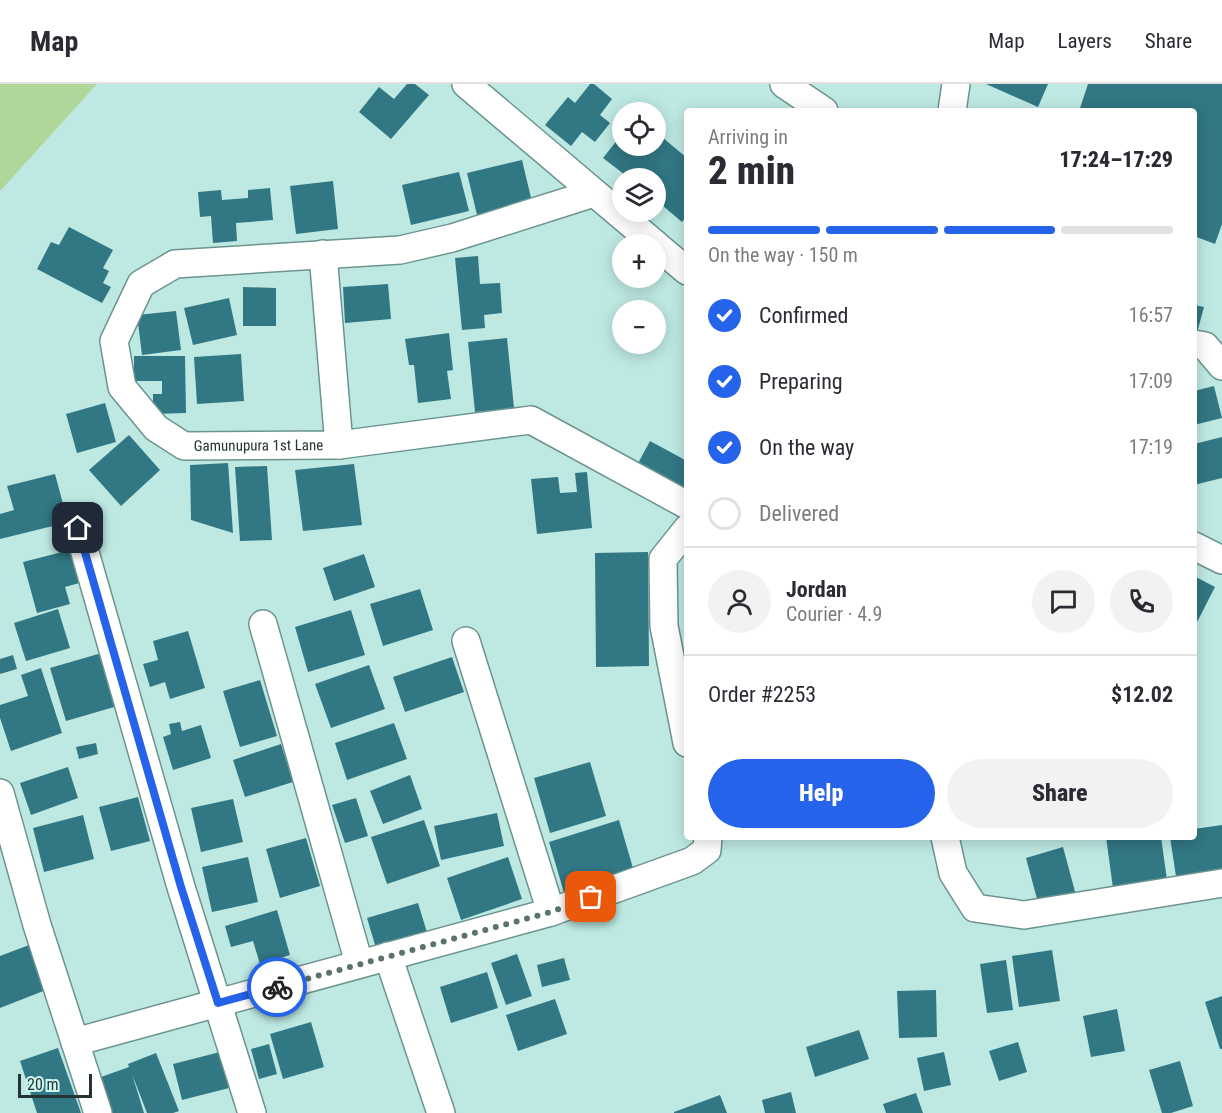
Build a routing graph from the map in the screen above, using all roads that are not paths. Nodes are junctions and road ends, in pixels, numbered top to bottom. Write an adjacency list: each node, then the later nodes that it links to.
1 (466, 84): 6 (street)
2 (784, 84): 4 (street)
3 (956, 84): 5 (street)
4 (820, 108)
5 (952, 108)
6 (594, 193): 7 (street); 8 (street, Gamunupura 1st Lane)
7 (642, 234)
8 (323, 254): 13 (street); 13 (street, Gamunupura 1st Lane)
9 (666, 254): 10 (street)
10 (684, 269)
11 (1197, 345): 12 (street)
12 (1222, 366)
13 (339, 445): 14 (street, Gamunupura 1st Lane)
14 (684, 503)
15 (78, 528): 29 (street)
16 (684, 533): 21 (street)
17 (1197, 548): 18 (street)
18 (1222, 560)
19 (263, 624): 28 (street)
20 (466, 641): 26 (street)
21 (684, 728)
22 (0, 793): 30 (street)
23 (708, 840): 26 (street)
24 (946, 840): 25 (street)
25 (1222, 883)
26 (551, 912): 27 (street)
27 (388, 956): 28 (street); 33 (street)
28 (359, 963): 29 (street)
29 (218, 1003): 30 (street); 32 (street)
30 (75, 1042): 31 (street)
31 (98, 1113)
32 (252, 1113)
33 (441, 1113)

